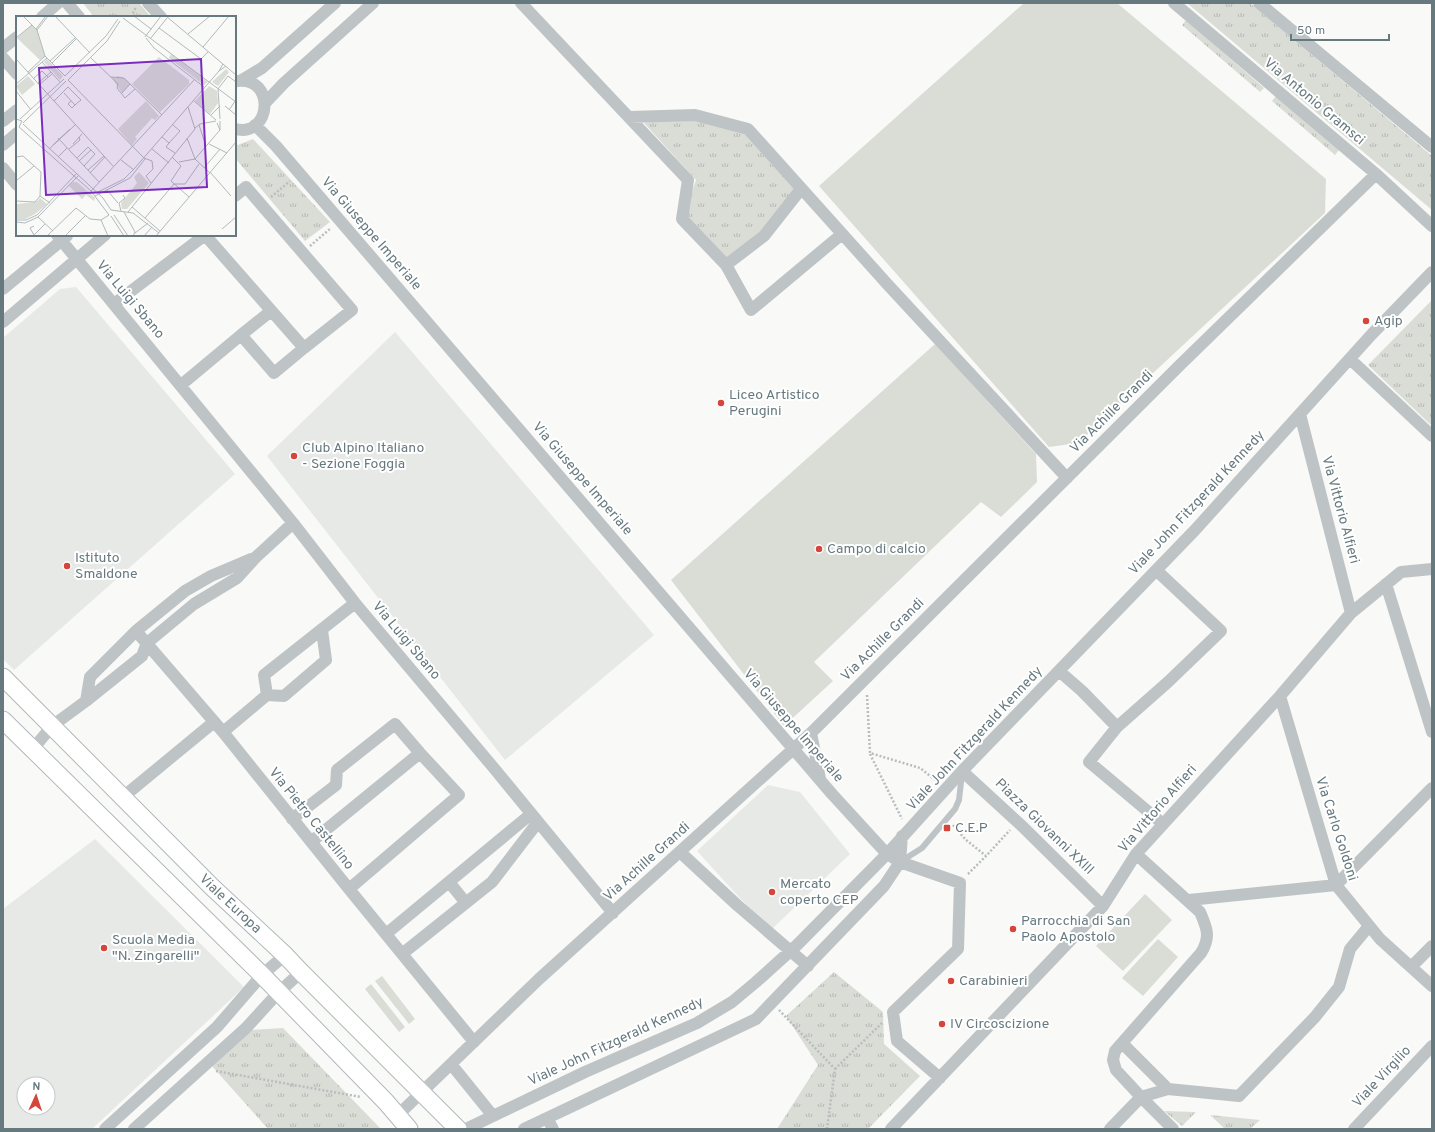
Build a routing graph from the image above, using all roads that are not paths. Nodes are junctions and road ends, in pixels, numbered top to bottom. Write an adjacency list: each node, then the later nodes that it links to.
1 (58, 3): 9 (street)
2 (67, 3): 10 (street)
3 (148, 3): 11 (street)
4 (335, 3): 16 (street)
5 (373, 3): 17 (street)
6 (521, 3): 19 (street)
7 (1174, 3): 27 (street, Via Antonio Gramsci)
8 (1259, 3): 25 (street)
9 (43, 16)
10 (78, 16)
11 (160, 16)
12 (16, 38): 13 (street)
13 (3, 48)
14 (3, 58): 15 (street)
15 (16, 73)
16 (238, 81): 17 (street)
17 (265, 103): 21 (street)
18 (16, 111): 20 (street)
19 (630, 117): 29 (street); 38 (street)
20 (3, 121)
21 (255, 125): 22 (street); 74 (street, Via Giuseppe Imperiale)
22 (236, 129)
23 (16, 134): 24 (street)
24 (3, 145)
25 (1432, 148)
26 (3, 168): 28 (street)
27 (1376, 174): 31 (street, Via Antonio Gramsci); 50 (street, Via Achille Grandi)
28 (16, 184)
29 (801, 189): 32 (street); 38 (street)
30 (236, 195): 45 (street)
31 (1432, 226)
32 (842, 234): 38 (street); 50 (street)
33 (104, 236): 37 (street)
34 (205, 236): 41 (street)
35 (207, 236): 42 (street)
36 (62, 237): 37 (street, Via Luigi Sbano); 40 (street)
37 (77, 259): 41 (street, Via Luigi Sbano); 43 (street)
38 (726, 265)
39 (1432, 272): 46 (street, Viale John Fitzgerald Kennedy)
40 (3, 289)
41 (114, 304): 47 (street, Via Luigi Sbano)
42 (271, 310): 44 (street); 45 (street)
43 (3, 322)
44 (241, 335): 45 (street); 47 (street)
45 (304, 348)
46 (1350, 359): 48 (street, Viale John Fitzgerald Kennedy); 49 (street)
47 (181, 385): 51 (street, Via Luigi Sbano)
48 (1300, 414): 54 (street, Viale John Fitzgerald Kennedy); 57 (street, Via Vittorio Alfieri)
49 (1432, 436)
50 (1067, 478): 72 (street, Via Achille Grandi)
51 (293, 523): 52 (street); 56 (street, Via Luigi Sbano)
52 (256, 557): 59 (street); 60 (street)
53 (1432, 569): 55 (street, Via Vittorio Alfieri)
54 (1156, 570): 61 (street, Viale John Fitzgerald Kennedy); 69 (street)
55 (1386, 584): 57 (street, Via Vittorio Alfieri); 71 (street)
56 (355, 603): 58 (street); 80 (street, Via Luigi Sbano)
57 (1352, 613): 64 (street, Via Vittorio Alfieri)
58 (322, 630): 63 (street); 63 (street)
59 (136, 631): 60 (street, Via Pietro Castellino); 65 (street)
60 (147, 643): 65 (street); 67 (street, Via Pietro Castellino)
61 (1059, 671): 69 (street); 76 (street, Viale John Fitzgerald Kennedy)
62 (3, 677): 68 (street, Viale Europa)
63 (267, 695): 70 (street)
64 (1280, 696): 82 (street, Via Vittorio Alfieri); 90 (street, Via Carlo Goldoni)
65 (86, 701): 68 (street)
66 (3, 720): 73 (street, Viale Europa)
67 (214, 722): 70 (street, Via Pietro Castellino); 79 (street)
68 (52, 726): 73 (street); 79 (street, Viale Europa)
69 (1117, 727): 82 (street)
70 (223, 732): 81 (street, Via Pietro Castellino)
71 (1432, 732)
72 (812, 733): 74 (street, Via Achille Grandi); 77 (street)
73 (33, 749): 105 (street, Viale Europa)
74 (793, 749): 77 (street, Via Giuseppe Imperiale); 85 (street, Via Achille Grandi)
75 (420, 752): 81 (street); 84 (street); 91 (street)
76 (962, 771): 83 (street, Viale John Fitzgerald Kennedy); 88 (lane); 94 (street, Piazza Giovanni XXIII)
77 (820, 780): 86 (street, Via Giuseppe Imperiale)
78 (1432, 788): 90 (street)
79 (123, 797): 101 (street, Viale Europa)
80 (535, 818): 89 (street); 93 (street); 95 (street, Via Luigi Sbano)
81 (292, 819): 84 (street, Via Pietro Castellino)
82 (1163, 824): 87 (street, Via Vittorio Alfieri)
83 (905, 834): 86 (street, Viale John Fitzgerald Kennedy); 88 (street)
84 (311, 842): 91 (street, Via Pietro Castellino)
85 (680, 852): 95 (street, Via Achille Grandi); 99 (street)
86 (887, 854): 88 (street); 99 (street, Viale John Fitzgerald Kennedy)
87 (1136, 854): 92 (street); 94 (street, Via Vittorio Alfieri)
88 (900, 862): 102 (street); 112 (street)
89 (448, 882): 93 (street); 97 (street)
90 (1336, 885): 92 (street); 96 (street, Via Carlo Goldoni)
91 (349, 889): 97 (street, Via Pietro Castellino)
92 (1188, 900): 109 (street)
93 (466, 903): 100 (street)
94 (1104, 906): 112 (street, Via Vittorio Alfieri)
95 (613, 913): 108 (street, Via Achille Grandi)
96 (1369, 926): 103 (street, Via Carlo Goldoni); 113 (street)
97 (386, 934): 100 (street, Via Pietro Castellino)
98 (1432, 946): 103 (street)
99 (790, 952): 102 (street); 117 (street, Viale John Fitzgerald Kennedy)
100 (402, 954): 108 (street, Via Pietro Castellino)
101 (285, 955): 104 (street, Viale Europa); 105 (street)
102 (808, 966): 118 (street)
103 (1412, 967): 106 (street, Via Carlo Goldoni)
104 (301, 972): 107 (street); 114 (street, Viale Europa)
105 (262, 975): 107 (street, Viale Europa); 119 (street)
106 (1432, 986)
107 (278, 993): 116 (street, Viale Europa); 120 (street)
108 (474, 1042): 111 (street, Via Achille Grandi)
109 (1122, 1043): 113 (street); 115 (street)
110 (1432, 1046): 129 (street, Viale Virgilio)
111 (451, 1064): 114 (street, Via Achille Grandi); 117 (street)
112 (940, 1078): 126 (street, Via Vittorio Alfieri)
113 (1168, 1089): 115 (street)
114 (421, 1093): 116 (street, Via Achille Grandi); 122 (street, Viale Europa)
115 (1141, 1097): 127 (street); 128 (street)
116 (398, 1115): 121 (street, Viale Europa)
117 (493, 1116): 123 (street, Viale John Fitzgerald Kennedy)
118 (547, 1118): 124 (street); 125 (street)
119 (105, 1129)
120 (134, 1129)
121 (410, 1129)
122 (458, 1129)
123 (466, 1129)
124 (524, 1129)
125 (553, 1129)
126 (891, 1129)
127 (1110, 1129)
128 (1173, 1129)
129 (1354, 1129)

